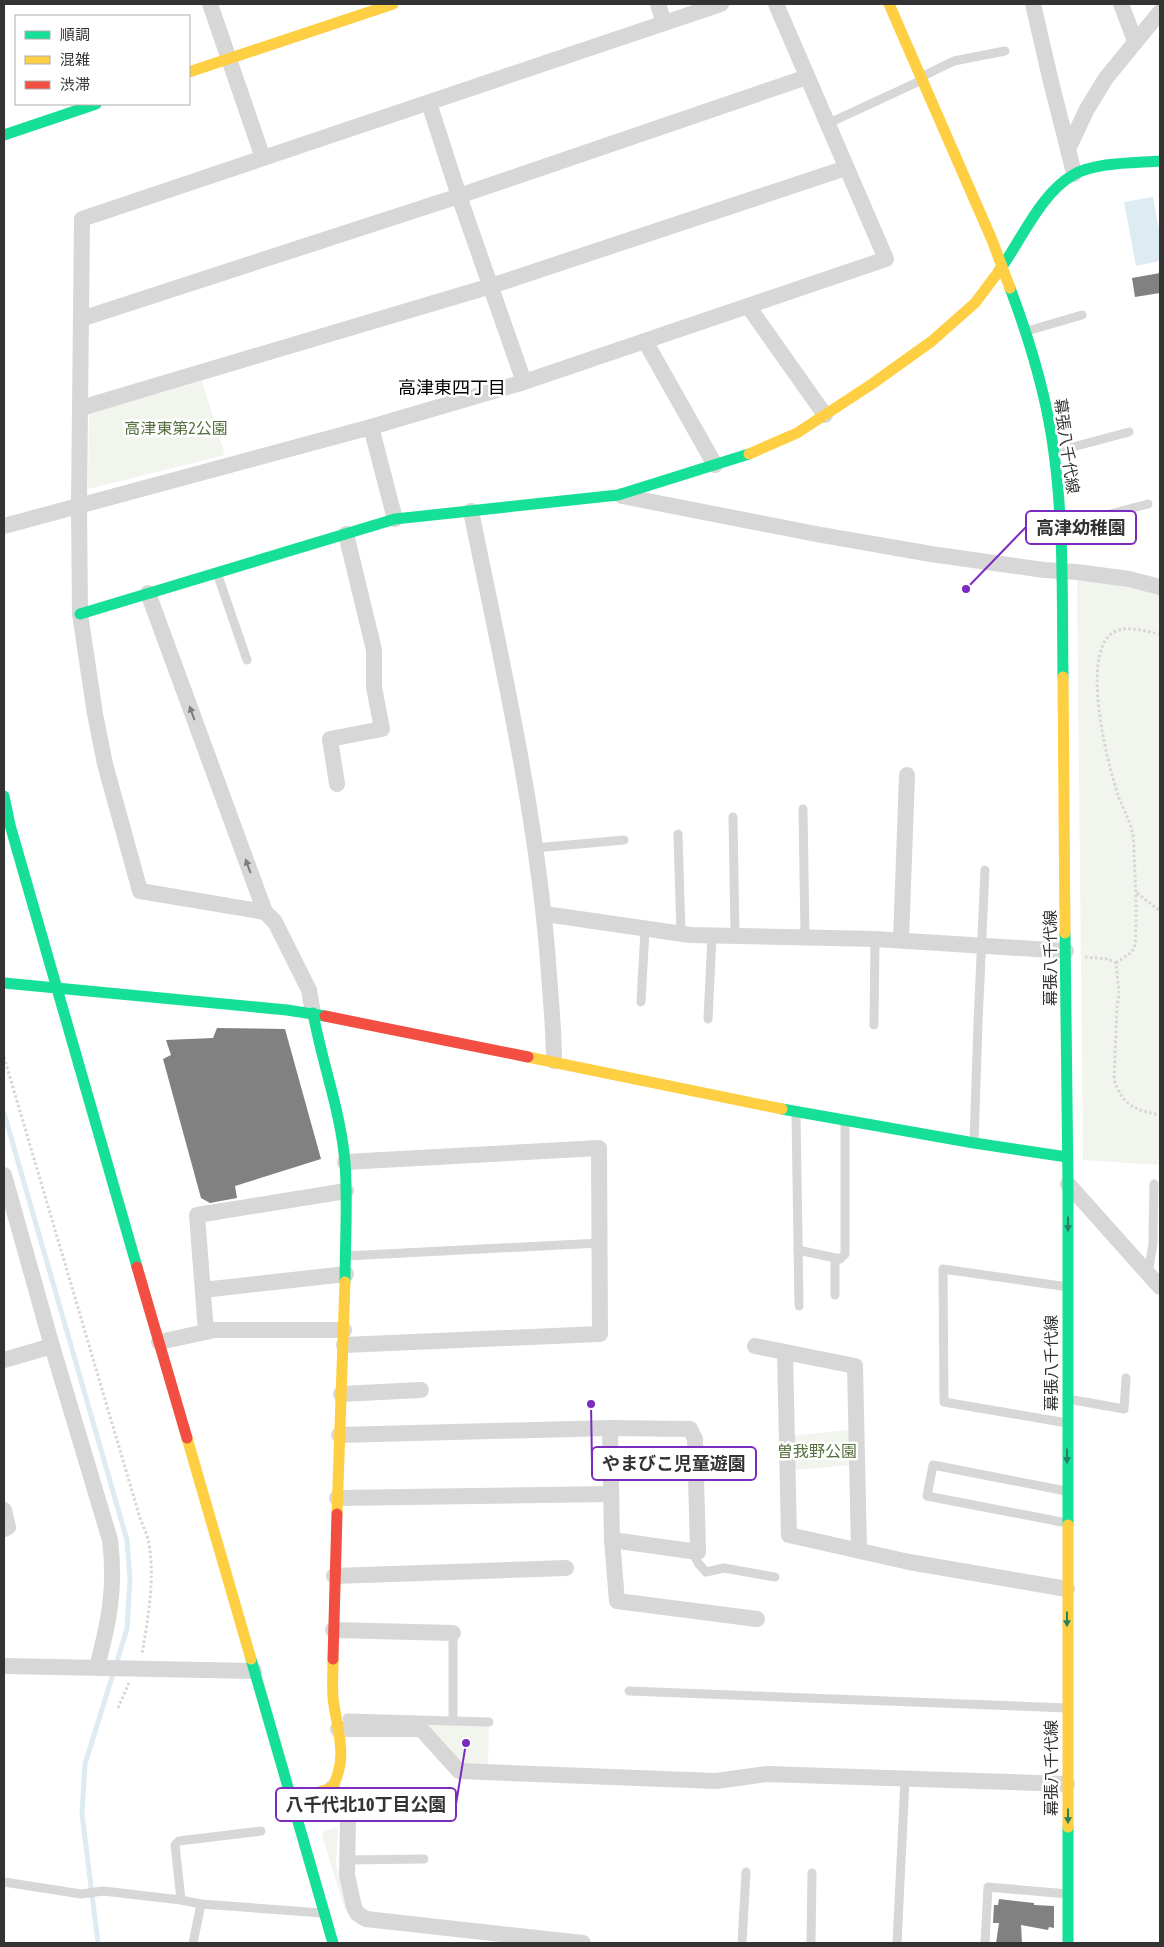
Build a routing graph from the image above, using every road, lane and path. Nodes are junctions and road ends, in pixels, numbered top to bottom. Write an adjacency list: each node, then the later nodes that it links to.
1 (210, 4): 13 (street)
2 (394, 4): 13 (street)
3 (658, 4): 10 (street)
4 (721, 4): 10 (street)
5 (776, 4): 15 (street)
6 (889, 4): 16 (street, 幕張八千代線)
7 (1034, 4): 21 (street)
8 (1121, 4): 11 (street)
9 (1160, 12): 11 (street)
10 (664, 23): 17 (street)
11 (1135, 41): 21 (street)
12 (1005, 51): 16 (lane)
13 (230, 59): 14 (street); 22 (street)
14 (190, 72)
15 (807, 77): 19 (street); 26 (street)
16 (921, 78): 19 (lane); 27 (street, 幕張八千代線)
17 (429, 103): 22 (street); 26 (street)
18 (93, 105): 20 (street)
19 (827, 124): 24 (street)
20 (4, 134)
21 (1068, 149): 25 (street)
22 (263, 158): 31 (street)
23 (1160, 162): 25 (street)
24 (846, 168): 28 (street); 29 (street)
25 (1074, 174): 27 (street)
26 (459, 196): 28 (street); 31 (street)
27 (1002, 267): 32 (street, 幕張八千代線); 36 (street)
28 (491, 286): 34 (street); 35 (street)
29 (748, 306): 33 (street); 36 (street)
30 (1082, 315): 32 (lane)
31 (81, 319): 35 (street)
32 (1026, 332): 39 (street, 幕張八千代線)
33 (644, 341): 34 (street); 40 (street)
34 (524, 382): 37 (street)
35 (81, 408): 43 (street)
36 (825, 415): 40 (street)
37 (371, 427): 43 (street); 45 (street)
38 (1129, 432): 39 (lane)
39 (1054, 452): 47 (street, 幕張八千代線)
40 (715, 465): 41 (street)
41 (618, 495): 44 (street); 49 (street)
42 (1148, 504): 47 (lane)
43 (79, 505): 46 (street); 53 (street)
44 (472, 511): 45 (street); 63 (street)
45 (395, 519): 48 (street)
46 (4, 526)
47 (1061, 527): 49 (street, 幕張八千代線)
48 (346, 534): 50 (street); 57 (street)
49 (1062, 571): 51 (street); 77 (street, 幕張八千代線)
50 (216, 572): 52 (street); 55 (lane)
51 (1160, 587)
52 (148, 593): 53 (street); 67 (street, one-way to 52)
53 (80, 614): 67 (street)
54 (1160, 634): 65 (path)
55 (247, 660)
56 (907, 775): 75 (street)
57 (337, 784)
58 (4, 796): 80 (street)
59 (803, 809): 73 (lane)
60 (733, 817): 72 (lane)
61 (678, 834): 70 (lane)
62 (624, 840): 63 (lane)
63 (535, 848): 68 (street)
64 (985, 870): 76 (lane)
65 (1137, 893): 66 (path); 78 (path)
66 (1160, 911)
67 (265, 912): 82 (street)
68 (545, 914): 69 (street); 86 (street)
69 (645, 930): 70 (street); 81 (lane)
70 (681, 934): 71 (street)
71 (712, 936): 72 (street); 83 (lane)
72 (734, 936): 73 (street)
73 (805, 938): 74 (street)
74 (875, 939): 75 (street); 84 (lane)
75 (901, 940): 76 (street)
76 (982, 946): 77 (street); 90 (lane)
77 (1073, 953): 78 (path); 91 (street, 幕張八千代線)
78 (1116, 963): 88 (path)
79 (4, 983): 80 (street)
80 (57, 987): 82 (street); 110 (street)
81 (641, 1002)
82 (313, 1013): 86 (street); 92 (street)
83 (708, 1020)
84 (874, 1025)
85 (4, 1057): 142 (path)
86 (554, 1061): 87 (street)
87 (796, 1112): 89 (street); 98 (lane)
88 (1160, 1115)
89 (845, 1121): 90 (street); 100 (lane)
90 (974, 1144): 91 (street)
91 (1067, 1158): 94 (street, 幕張八千代線)
92 (345, 1162): 96 (street); 97 (street)
93 (4, 1175): 111 (street)
94 (1068, 1184): 101 (street); 103 (street, 幕張八千代線, one-way to 103)
95 (1154, 1184): 101 (lane)
96 (346, 1191): 99 (street); 105 (street)
97 (600, 1243): 99 (lane); 109 (street)
98 (798, 1250): 100 (lane); 107 (lane)
99 (346, 1256): 102 (street)
100 (835, 1258): 106 (lane)
101 (1148, 1273): 104 (street)
102 (346, 1274): 105 (street); 109 (street)
103 (1068, 1287): 118 (street, 幕張八千代線); 119 (lane)
104 (1160, 1287)
105 (202, 1290): 108 (street)
106 (835, 1295)
107 (799, 1306)
108 (206, 1332): 109 (street); 110 (street)
109 (344, 1338): 117 (street)
110 (159, 1342): 143 (street)
111 (52, 1346): 114 (street); 141 (street)
112 (755, 1346): 113 (street)
113 (785, 1352): 131 (street); 131 (street)
114 (4, 1360)
115 (1126, 1378): 118 (lane)
116 (420, 1390): 117 (street)
117 (341, 1394): 121 (street)
118 (1068, 1398): 119 (street, 幕張八千代線)
119 (1067, 1423): 124 (street, 幕張八千代線, one-way to 124)
120 (610, 1428): 121 (street); 122 (street); 125 (street)
121 (339, 1435): 126 (street)
122 (696, 1458): 123 (lane); 132 (street)
123 (724, 1458)
124 (1067, 1491): 128 (street, 幕張八千代線); 128 (lane)
125 (611, 1494): 126 (street); 130 (street)
126 (337, 1498): 134 (street)
127 (4, 1510): 129 (street)
128 (1067, 1523): 136 (street, 幕張八千代線)
129 (4, 1529)
130 (612, 1540): 132 (street); 137 (street)
131 (858, 1550): 136 (street)
132 (693, 1552): 135 (lane)
133 (566, 1568): 134 (street)
134 (334, 1576): 138 (street)
135 (775, 1577)
136 (1067, 1588): 146 (street, 幕張八千代線, one-way to 146)
137 (757, 1619)
138 (333, 1630): 139 (street); 149 (street)
139 (453, 1633): 147 (lane)
140 (4, 1666): 141 (street)
141 (101, 1668): 142 (street)
142 (134, 1669): 143 (street); 145 (path)
143 (254, 1671): 153 (street)
144 (629, 1691): 146 (lane)
145 (118, 1708)
146 (1067, 1708): 151 (street, 幕張八千代線)
147 (452, 1721): 148 (lane); 149 (lane)
148 (489, 1722)
149 (342, 1723): 150 (street); 152 (street)
150 (905, 1780): 151 (street); 169 (lane)
151 (1067, 1784): 160 (street, 幕張八千代線, one-way to 160)
152 (332, 1788): 153 (street); 156 (street)
153 (292, 1800): 163 (street)
154 (261, 1832): 161 (lane)
155 (424, 1858): 156 (lane)
156 (346, 1860): 166 (street)
157 (746, 1872): 167 (lane)
158 (812, 1873): 168 (lane)
159 (4, 1882): 161 (lane)
160 (1068, 1894): 170 (lane); 171 (street, 幕張八千代線)
161 (181, 1900): 162 (lane)
162 (201, 1904): 163 (lane); 164 (lane)
163 (325, 1913): 165 (street)
164 (193, 1943)
165 (333, 1943)
166 (584, 1943)
167 (742, 1943)
168 (811, 1943)
169 (896, 1943)
170 (985, 1943)
171 (1068, 1943)

